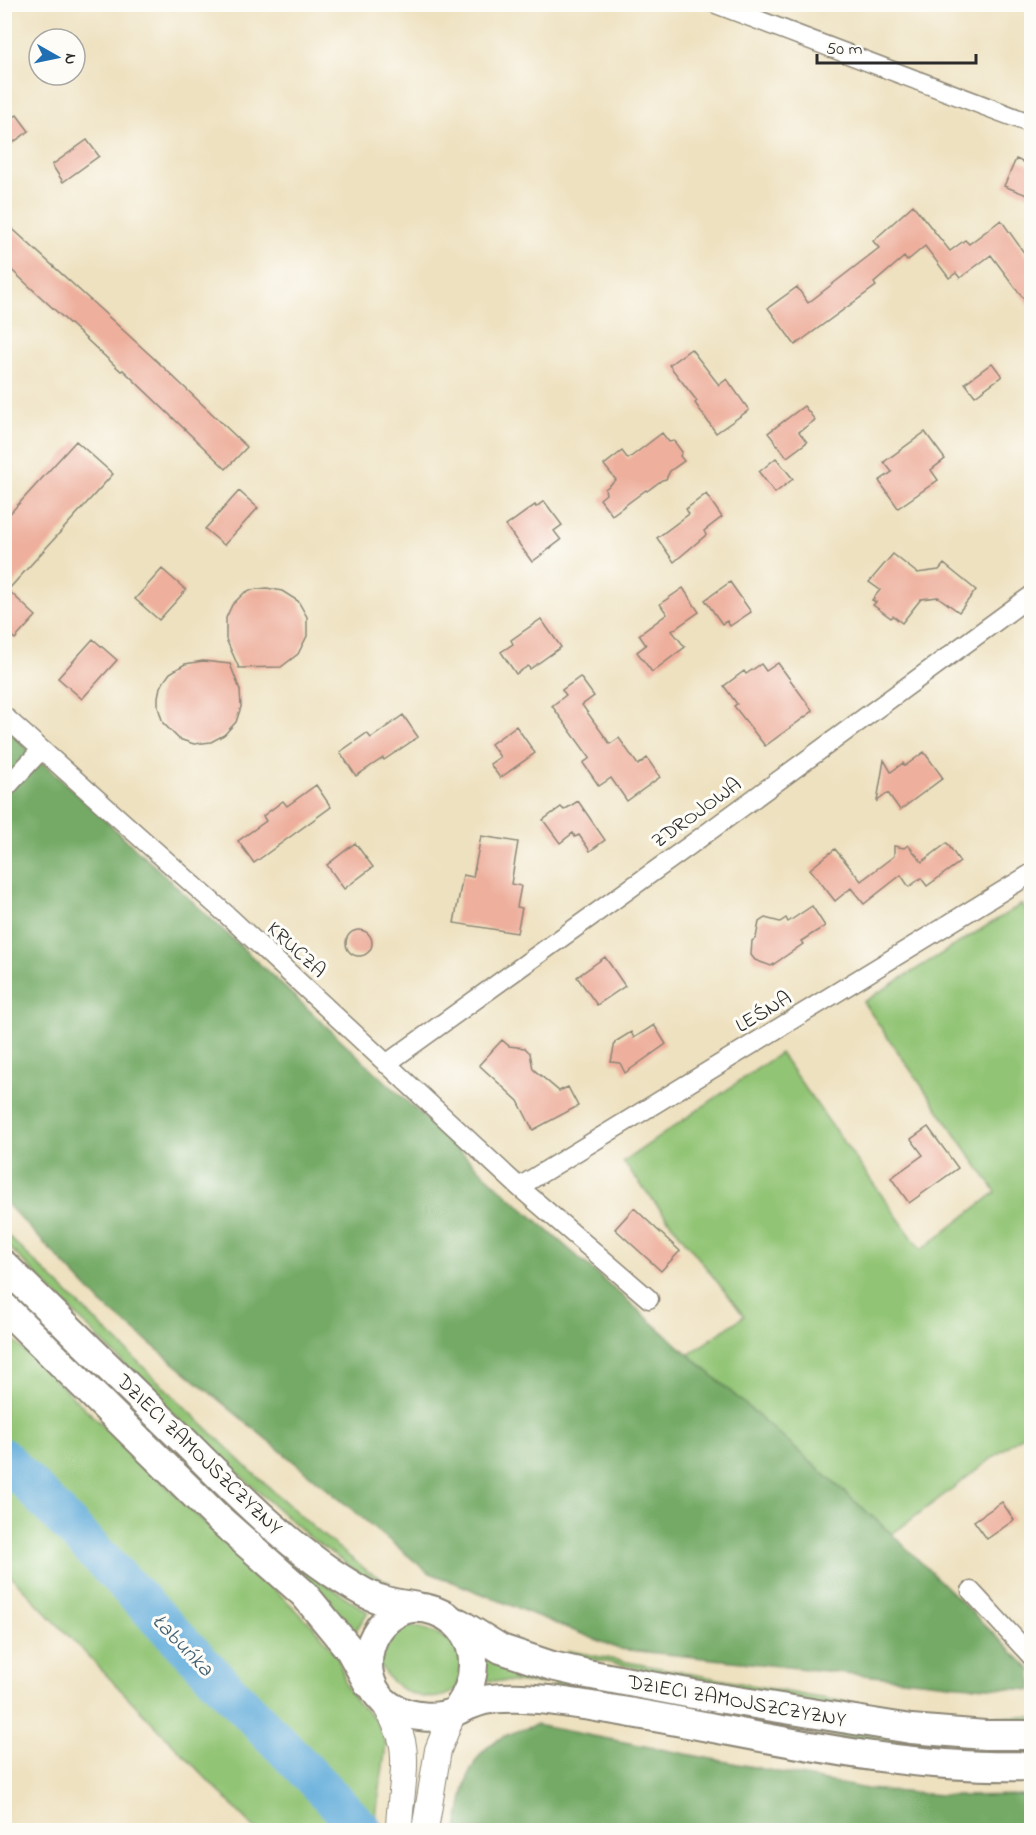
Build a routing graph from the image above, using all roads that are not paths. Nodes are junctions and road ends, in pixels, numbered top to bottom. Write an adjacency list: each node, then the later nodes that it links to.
1 (716, 4): 2 (street)
2 (1032, 124)
3 (1032, 595): 8 (street, ZDROJOWA)
4 (4, 716): 5 (street, KRUCZA)
5 (41, 750): 6 (street); 8 (street, KRUCZA)
6 (4, 790)
7 (1032, 873): 9 (street, LEŚNA)
8 (386, 1064): 9 (street, KRUCZA)
9 (519, 1186): 11 (street, KRUCZA)
10 (4, 1265): 14 (main road, DZIECI ZAMOJSZCZYZNY)
11 (649, 1299)
12 (4, 1307): 17 (main road, DZIECI ZAMOJSZCZYZNY)
13 (971, 1591): 16 (street)
14 (418, 1606): 15 (main road); 17 (main road)
15 (454, 1620): 18 (main road); 19 (main road, DZIECI ZAMOJSZCZYZNY)
16 (1032, 1657)
17 (378, 1695): 18 (main road); 21 (main road)
18 (455, 1711): 20 (main road, DZIECI ZAMOJSZCZYZNY); 22 (main road)
19 (1032, 1735)
20 (1032, 1766)
21 (399, 1821)
22 (425, 1830)

